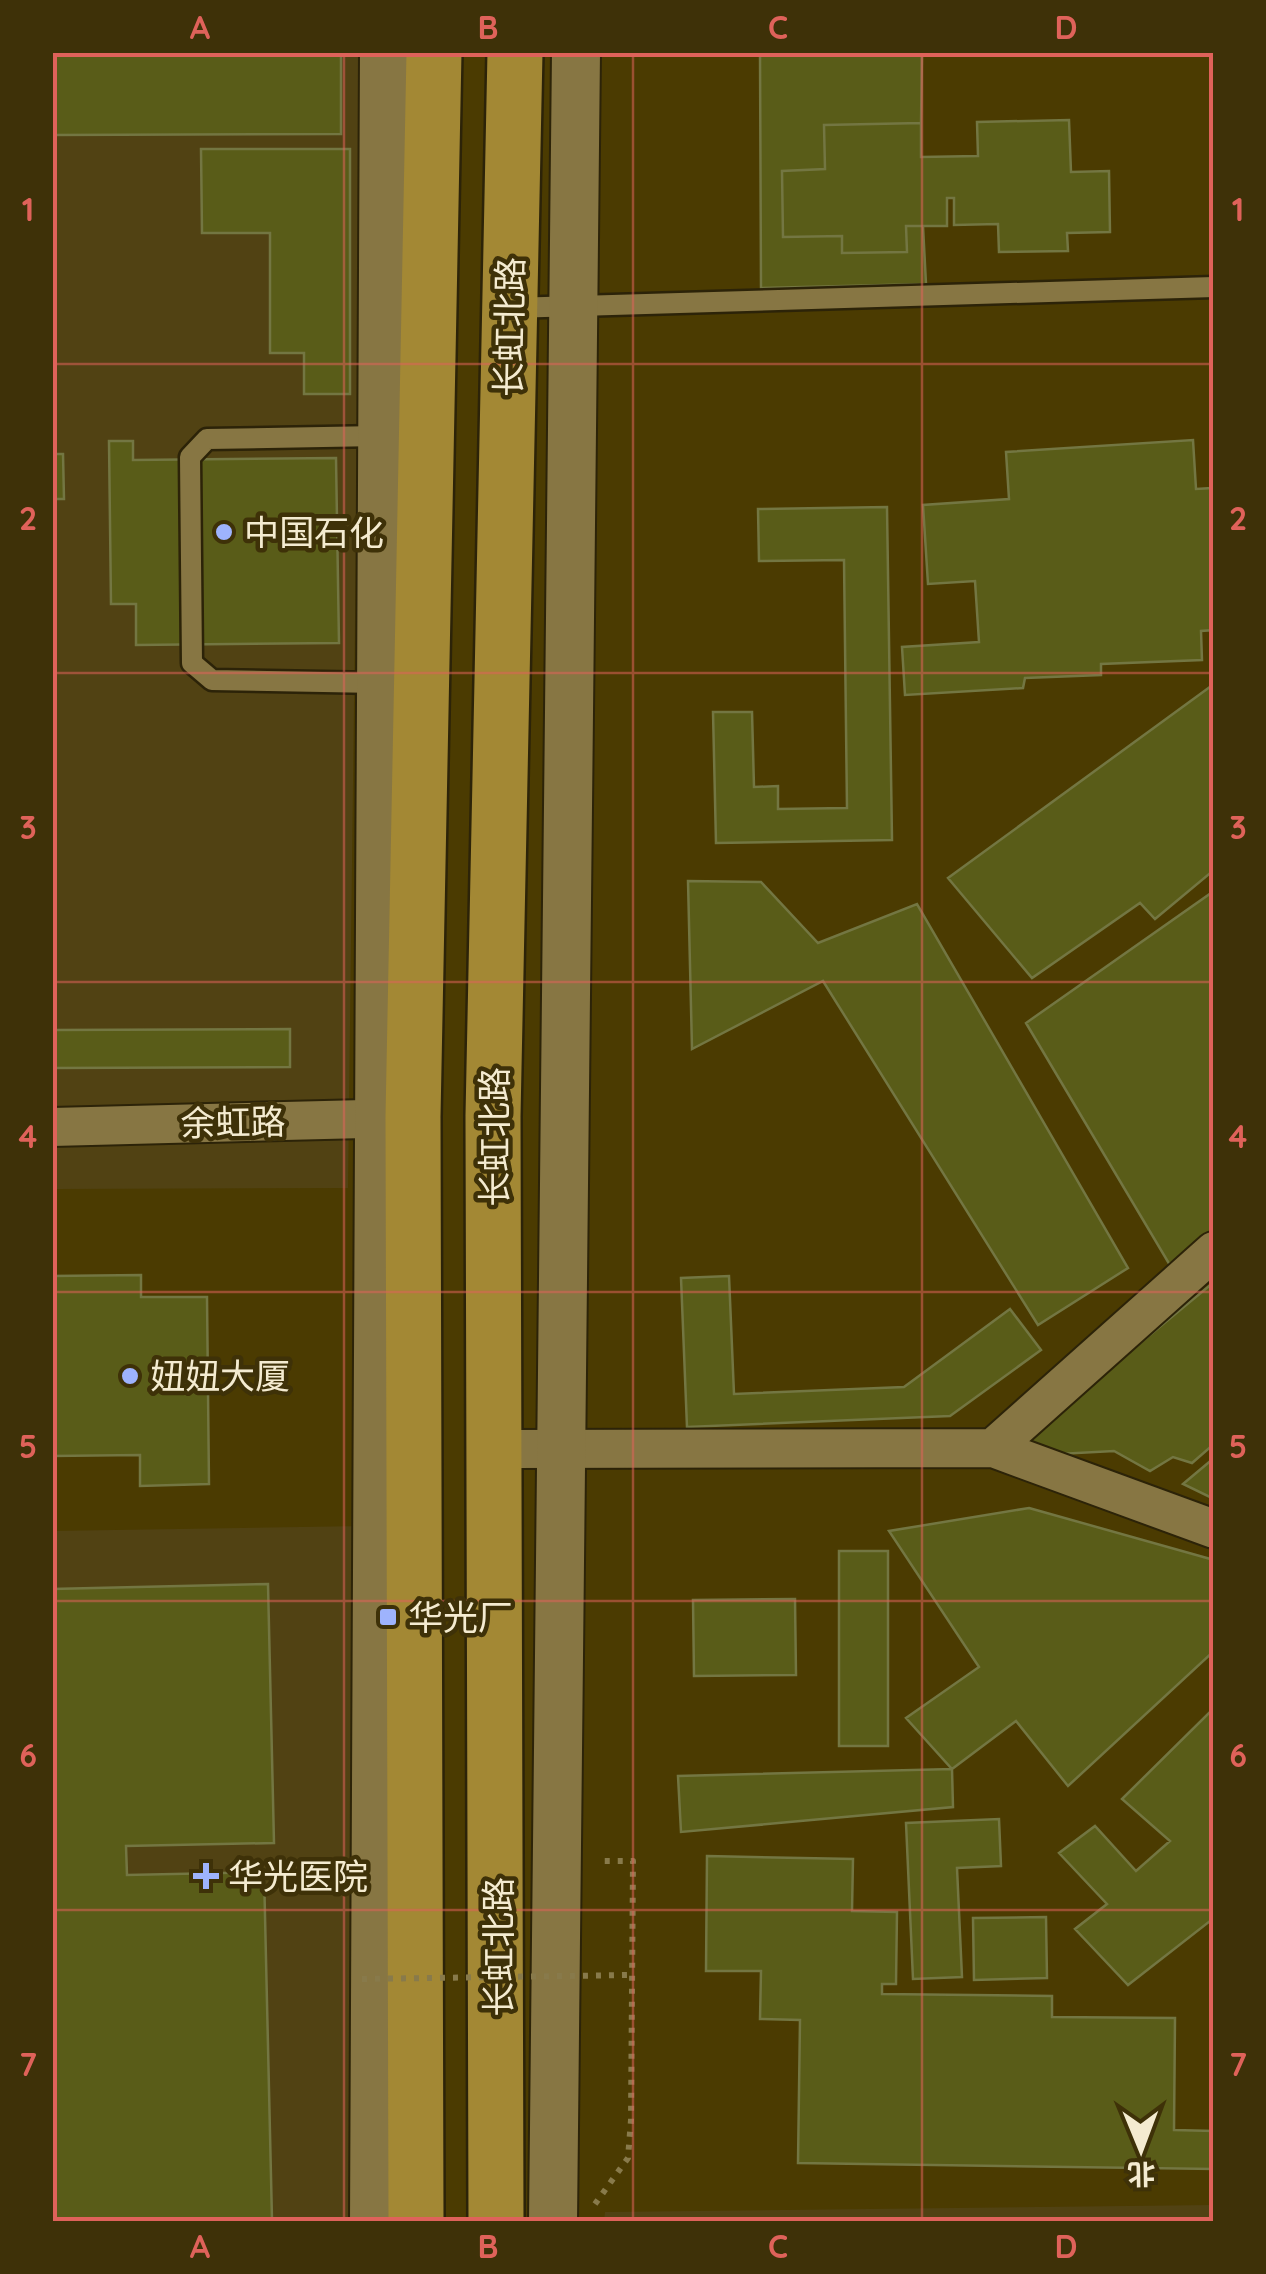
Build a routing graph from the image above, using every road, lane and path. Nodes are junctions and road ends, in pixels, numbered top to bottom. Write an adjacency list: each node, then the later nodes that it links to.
1 (384, 52): 8 (street)
2 (434, 52): 10 (highway)
3 (515, 52): 7 (highway, 长虹北路)
4 (576, 52): 6 (street)
5 (1214, 288): 6 (lane)
6 (572, 307): 7 (lane); 13 (street)
7 (510, 308): 15 (highway, 长虹北路)
8 (379, 436): 9 (street); 9 (lane)
9 (378, 682): 10 (street)
10 (394, 1118): 11 (street, 余虹路); 21 (street); 22 (highway)
11 (52, 1127)
12 (1214, 1251): 14 (street)
13 (562, 1448): 14 (street); 15 (street); 20 (street)
14 (992, 1448): 16 (street)
15 (495, 1449): 23 (highway, 长虹北路)
16 (1214, 1529)
17 (633, 1860): 18 (path)
18 (630, 1975): 19 (path, bridge); 20 (path)
19 (362, 1979)
20 (574, 2214)
21 (374, 2222)
22 (416, 2222)
23 (496, 2222)

